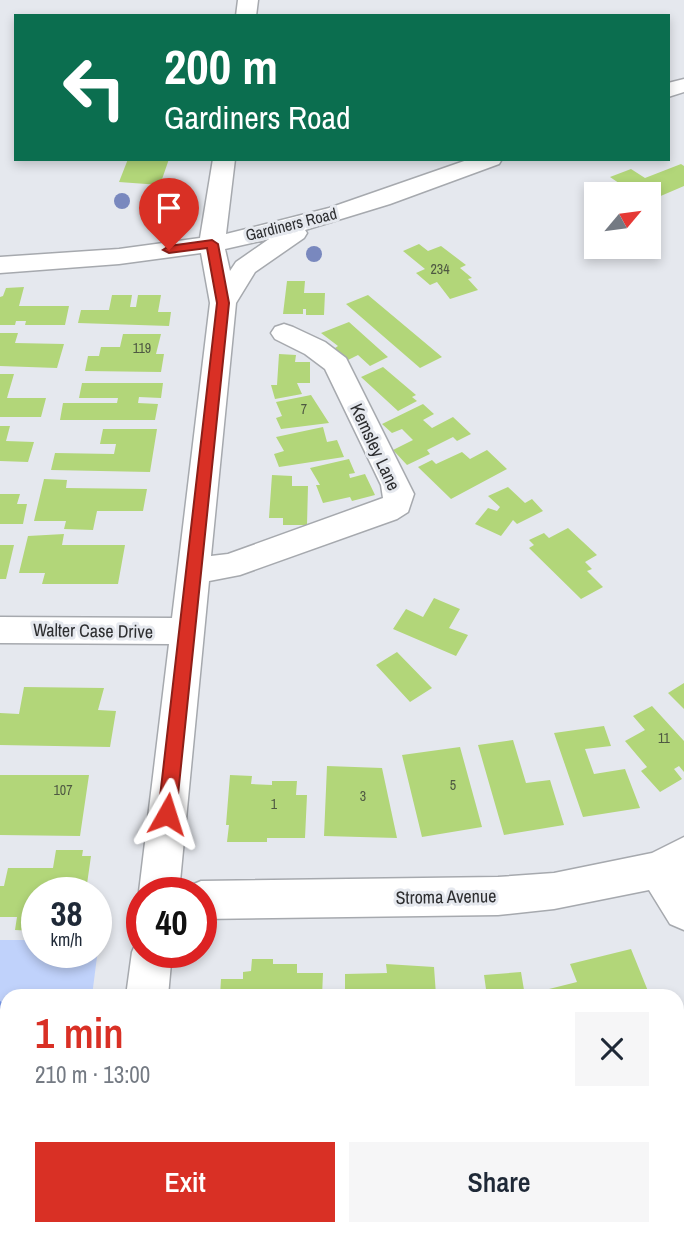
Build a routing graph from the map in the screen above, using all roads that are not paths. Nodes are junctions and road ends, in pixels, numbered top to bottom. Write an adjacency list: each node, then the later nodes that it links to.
1 (224, 161): 4 (street)
2 (486, 161): 3 (street, Gardiners Road)
3 (313, 221): 4 (street, Gardiners Road); 6 (street)
4 (212, 244): 5 (street, Gardiners Road); 6 (street)
5 (0, 265)
6 (223, 303): 8 (street)
7 (284, 333): 8 (street, Kemsley Lane)
8 (194, 570): 10 (street)
9 (0, 630): 10 (street, Walter Case Drive)
10 (187, 632): 12 (street)
11 (672, 862): 13 (street, Stroma Avenue); 14 (street)
12 (161, 877)
13 (217, 900)
14 (684, 911)
15 (150, 968): 16 (street)
16 (148, 989)

